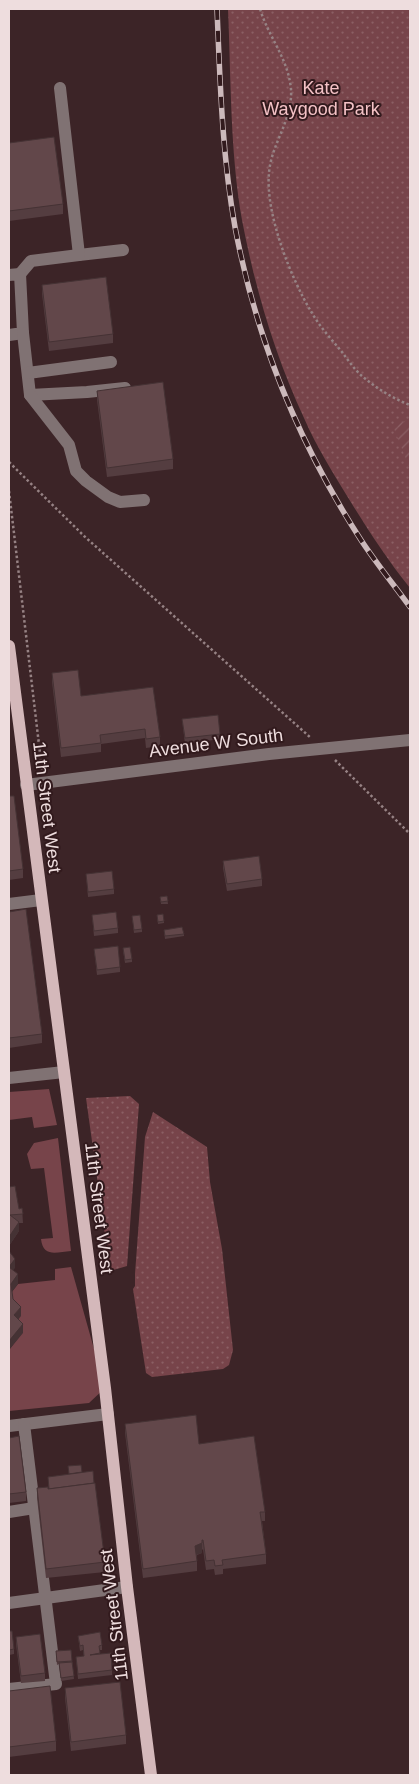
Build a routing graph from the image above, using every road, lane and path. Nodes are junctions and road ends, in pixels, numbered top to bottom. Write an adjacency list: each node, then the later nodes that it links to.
1 (260, 9): 12 (path)
2 (60, 88): 4 (street)
3 (122, 250): 4 (street)
4 (79, 255): 5 (street)
5 (14, 274): 6 (street)
6 (23, 333): 7 (street); 9 (street)
7 (9, 335)
8 (111, 362): 9 (street)
9 (28, 373): 11 (street)
10 (141, 386): 11 (street)
11 (30, 396): 15 (street)
12 (410, 405)
13 (9, 462): 18 (path)
14 (9, 491): 19 (path)
15 (144, 500)
16 (9, 646): 20 (main road, 11th Street West)
17 (410, 740): 18 (street, Avenue W South)
18 (323, 748): 19 (street, Avenue W South); 21 (path)
19 (44, 783): 20 (street, Avenue W South)
20 (26, 785): 22 (main road, 11th Street West)
21 (410, 834)
22 (41, 900): 23 (street); 24 (main road, 11th Street West)
23 (9, 904)
24 (64, 1072): 25 (street); 26 (main road, 11th Street West)
25 (9, 1078)
26 (108, 1414): 27 (street); 31 (main road, 11th Street West)
27 (24, 1424): 28 (street); 29 (street)
28 (9, 1426)
29 (34, 1508): 30 (street); 32 (street)
30 (9, 1512)
31 (127, 1587): 32 (street); 35 (main road, 11th Street West)
32 (46, 1598): 33 (street); 34 (street)
33 (9, 1603)
34 (9, 1689)
35 (151, 1775)

